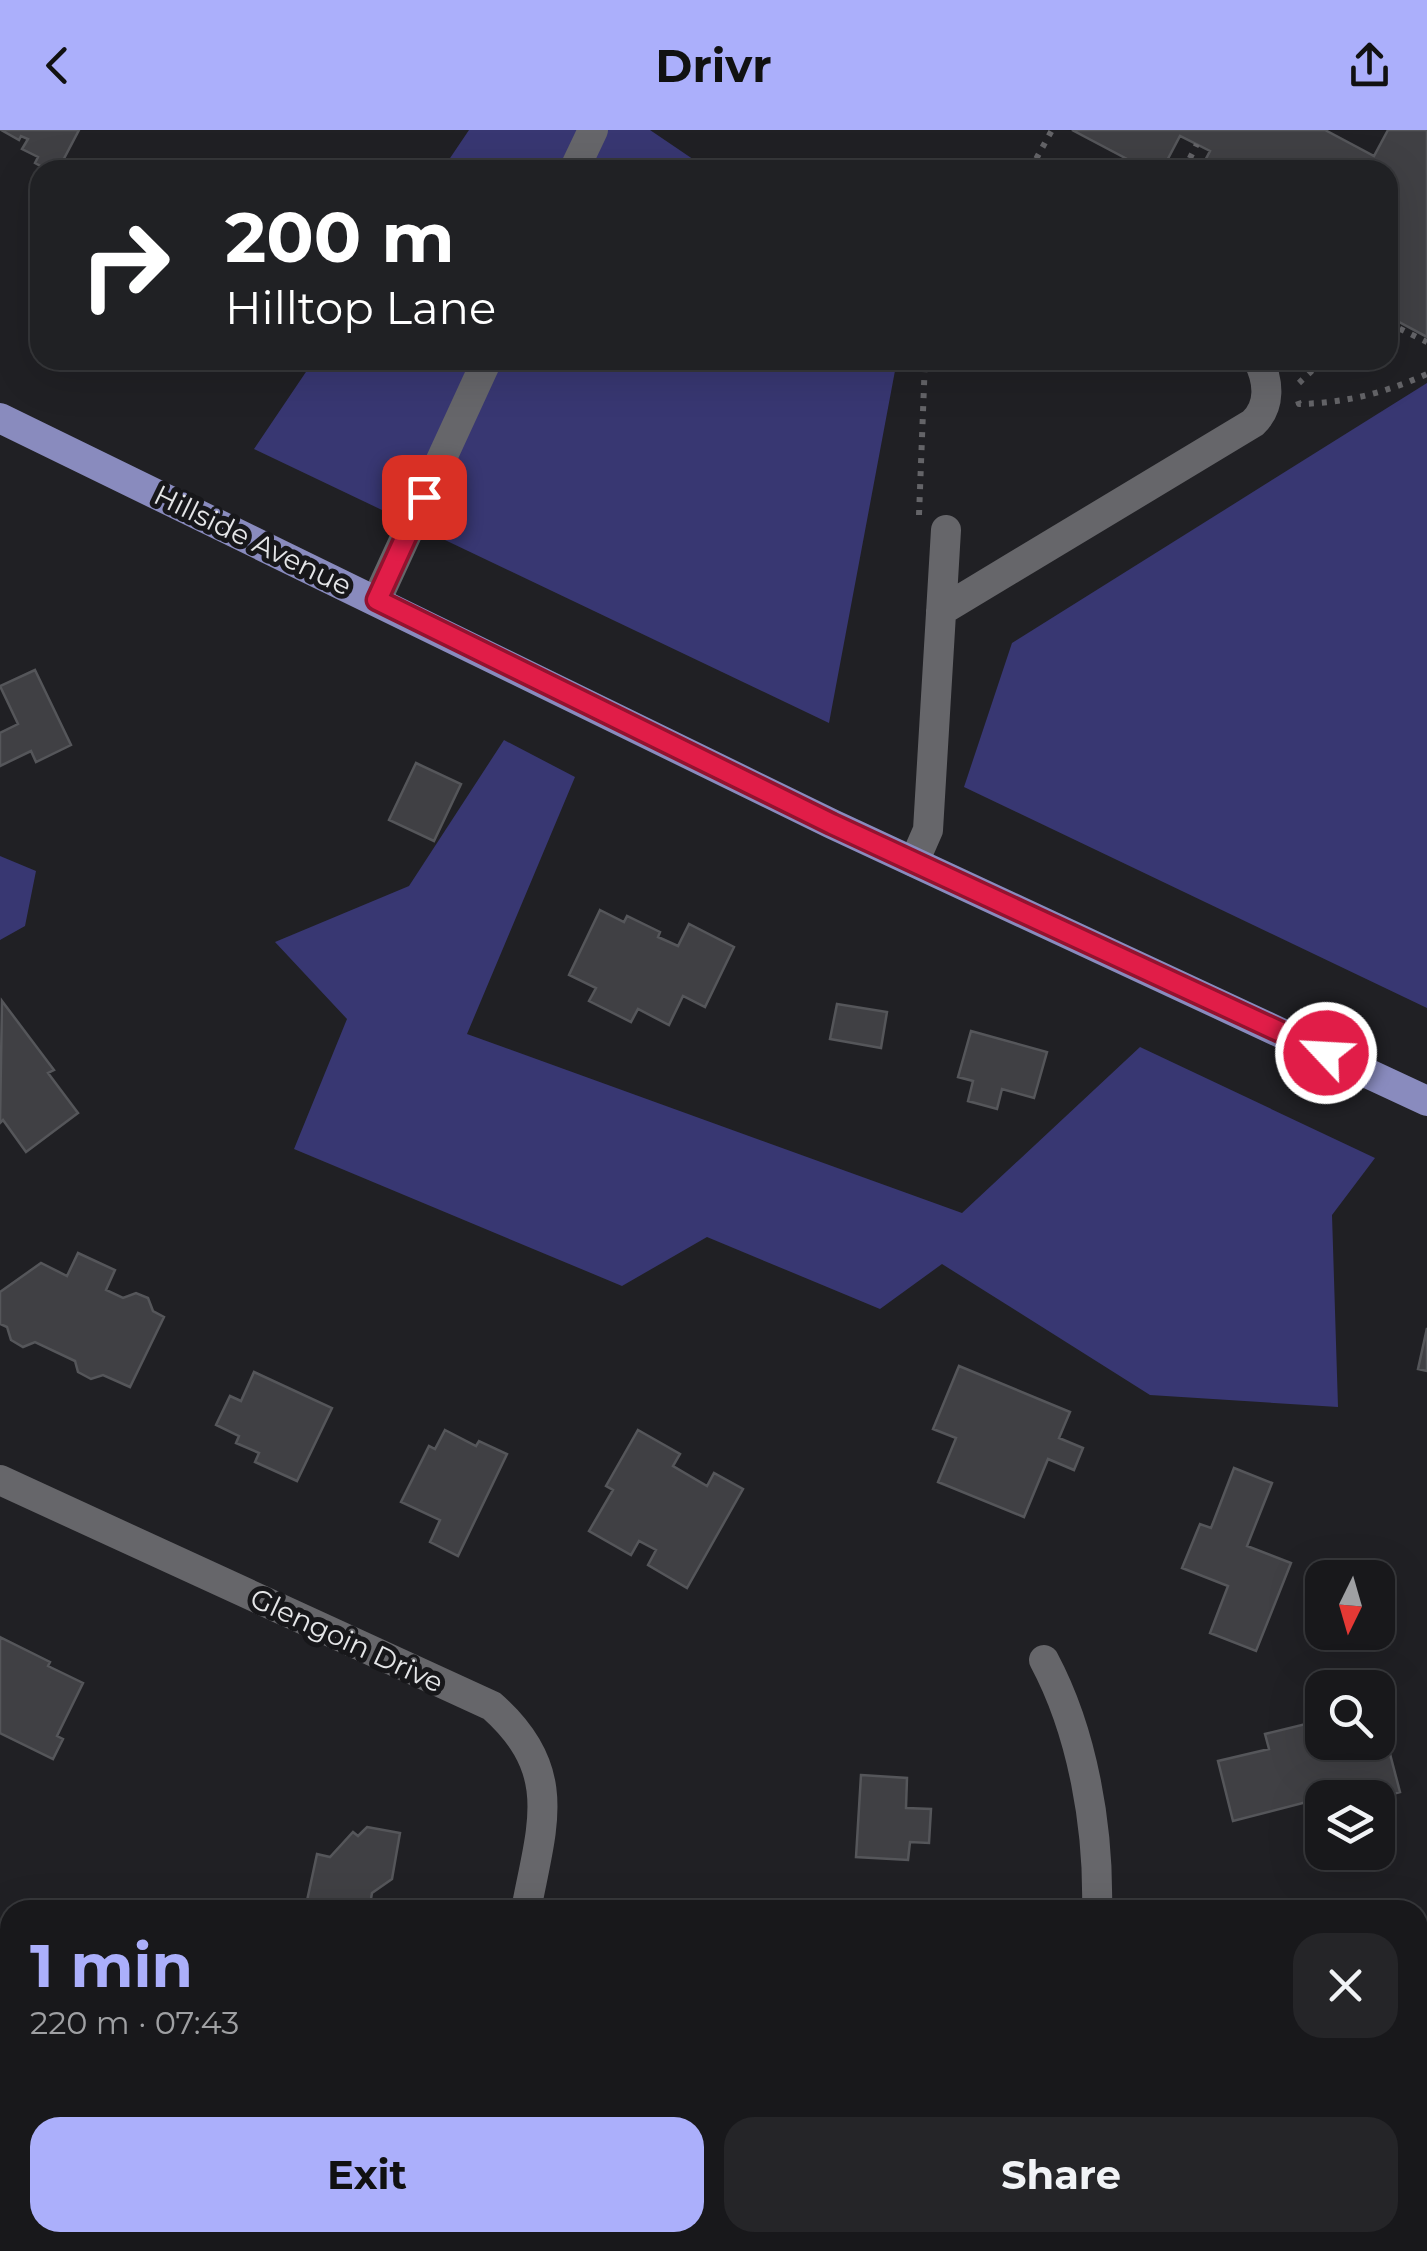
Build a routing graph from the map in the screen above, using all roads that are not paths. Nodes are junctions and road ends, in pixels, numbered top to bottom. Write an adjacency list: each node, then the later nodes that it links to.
1 (593, 130): 2 (street)
2 (579, 160)
3 (482, 370): 7 (street)
4 (1260, 370): 8 (street)
5 (0, 418): 7 (main road, Hillside Avenue)
6 (946, 530): 8 (street)
7 (377, 600): 9 (main road, Hillside Avenue)
8 (941, 611): 9 (street)
9 (914, 862): 10 (main road, Hillside Avenue)
10 (1427, 1100)
11 (0, 1480): 13 (street, Glengoin Drive)
12 (1044, 1660): 14 (street)
13 (528, 1900)
14 (1096, 1900)

